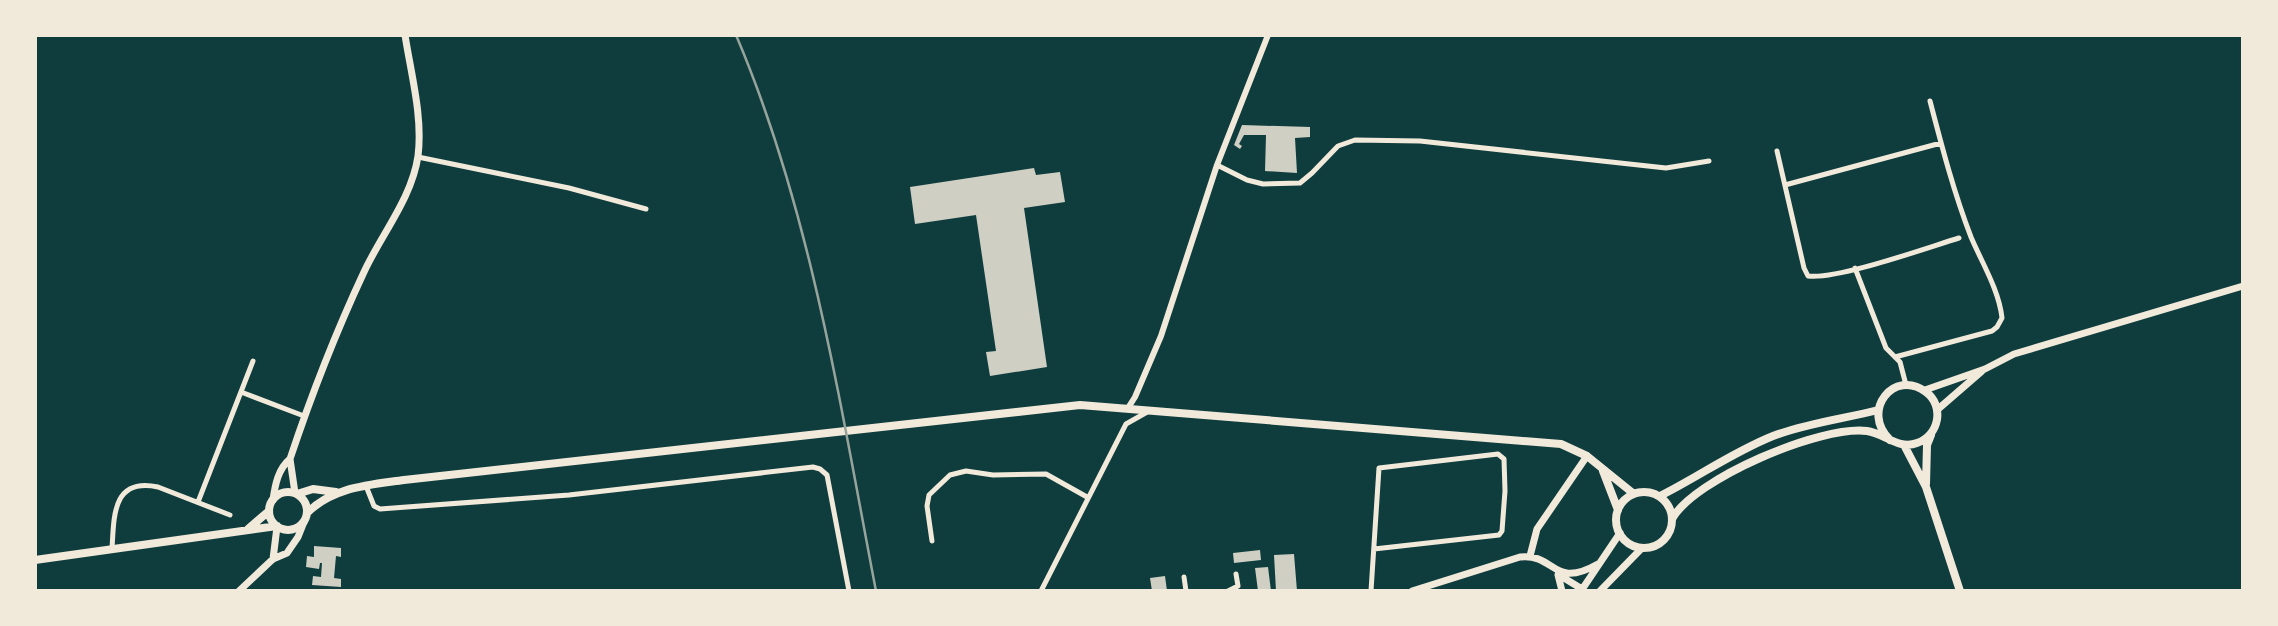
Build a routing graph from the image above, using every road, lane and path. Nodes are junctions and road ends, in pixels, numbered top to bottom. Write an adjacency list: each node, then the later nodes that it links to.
1 (405, 35): 6 (main road)
2 (1268, 35): 8 (street)
3 (1930, 101): 4 (street)
4 (1941, 143): 9 (street); 14 (street)
5 (1777, 151): 9 (street)
6 (418, 157): 10 (street); 25 (main road)
7 (1709, 161): 8 (street)
8 (1217, 165): 21 (street)
9 (1785, 185): 12 (street)
10 (646, 209)
11 (1959, 238): 12 (street)
12 (1855, 268): 14 (street)
13 (2243, 286): 16 (main road)
14 (1895, 357): 17 (street)
15 (253, 361): 19 (street)
16 (1985, 369): 18 (main road); 23 (main road)
17 (1906, 385): 18 (main road); 22 (main road)
18 (1925, 390): 23 (main road)
19 (241, 392): 25 (street); 41 (street)
20 (1118, 406): 21 (main road); 26 (street); 33 (main road)
21 (1128, 408): 24 (main road)
22 (1878, 410): 28 (main road); 38 (main road)
23 (1937, 410): 27 (main road)
24 (1149, 411): 26 (street); 30 (main road)
25 (304, 416): 31 (main road)
26 (1126, 424): 39 (street)
27 (1934, 429): 29 (main road); 34 (main road)
28 (1890, 440): 29 (main road); 46 (main road)
29 (1904, 445): 34 (main road)
30 (1587, 456): 32 (main road); 54 (main road)
31 (290, 460): 36 (main road); 40 (main road)
32 (1603, 471): 37 (main road); 42 (main road)
33 (366, 486): 35 (main road); 63 (street)
34 (1926, 487): 72 (main road)
35 (336, 492): 36 (main road); 45 (main road)
36 (296, 494): 40 (main road); 45 (main road)
37 (1634, 494): 38 (main road); 42 (main road)
38 (1660, 496): 46 (main road)
39 (1087, 498): 50 (street); 64 (street)
40 (273, 500): 43 (main road)
41 (198, 502): 44 (street); 52 (street)
42 (1618, 510): 49 (main road)
43 (269, 511): 47 (main road); 48 (main road)
44 (230, 515)
45 (306, 517): 47 (main road); 55 (main road)
46 (1672, 519): 51 (main road)
47 (277, 526): 48 (main road); 55 (main road)
48 (248, 529): 52 (main road)
49 (1620, 533): 51 (main road); 57 (main road)
50 (932, 541)
51 (1642, 548): 71 (main road)
52 (113, 549): 56 (main road)
53 (1374, 550): 53 (street); 67 (street)
54 (1530, 556): 58 (main road); 68 (main road)
55 (273, 559): 62 (main road)
56 (35, 560)
57 (1598, 565): 58 (main road); 61 (main road)
58 (1557, 573): 61 (main road); 69 (main road)
59 (1236, 574): 66 (street)
60 (1184, 577): 65 (street)
61 (1583, 588): 70 (main road)
62 (239, 591)
63 (849, 591)
64 (1041, 591)
65 (1186, 591)
66 (1228, 591)
67 (1371, 591)
68 (1412, 591)
69 (1562, 591)
70 (1592, 591)
71 (1601, 591)
72 (1960, 591)

